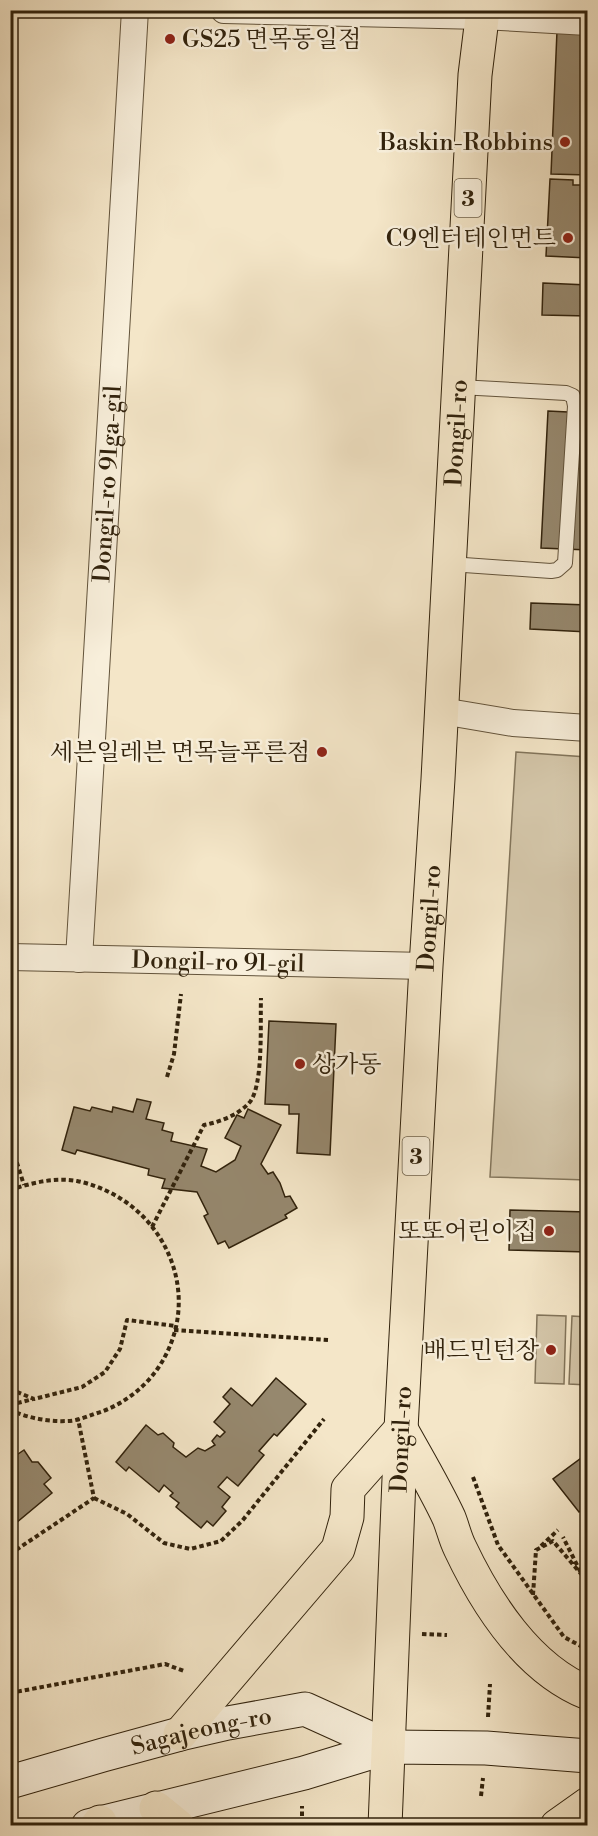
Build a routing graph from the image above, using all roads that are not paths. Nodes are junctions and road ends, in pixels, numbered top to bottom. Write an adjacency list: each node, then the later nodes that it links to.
1 (135, 10): 10 (street, Dongil-ro 91ga-gil)
2 (224, 10): 3 (street)
3 (483, 13): 4 (street); 5 (main road, Dongil-ro / 3)
4 (588, 22)
5 (459, 387): 6 (main road, Dongil-ro / 3); 6 (lane)
6 (450, 564): 7 (main road, Dongil-ro / 3)
7 (442, 711): 8 (street); 11 (main road, Dongil-ro / 3)
8 (588, 728)
9 (10, 957): 10 (street, Dongil-ro 91-gil)
10 (79, 959): 11 (street, Dongil-ro 91-gil)
11 (426, 966): 12 (main road, Dongil-ro / 3)
12 (401, 1429): 13 (main road); 14 (main road); 15 (main road, Dongil-ro / 3)
13 (588, 1692)
14 (180, 1734): 15 (main road, Sagajeong-ro); 17 (main road, Sagajeong-ro)
15 (389, 1747): 16 (main road, Sagajeong-ro); 19 (main road, Sagajeong-ro); 21 (main road, Dongil-ro / 3)
16 (588, 1756)
17 (10, 1782)
18 (588, 1804): 22 (main road)
19 (163, 1820): 20 (main road, Sagajeong-ro)
20 (95, 1824)
21 (385, 1826)
22 (556, 1826)

